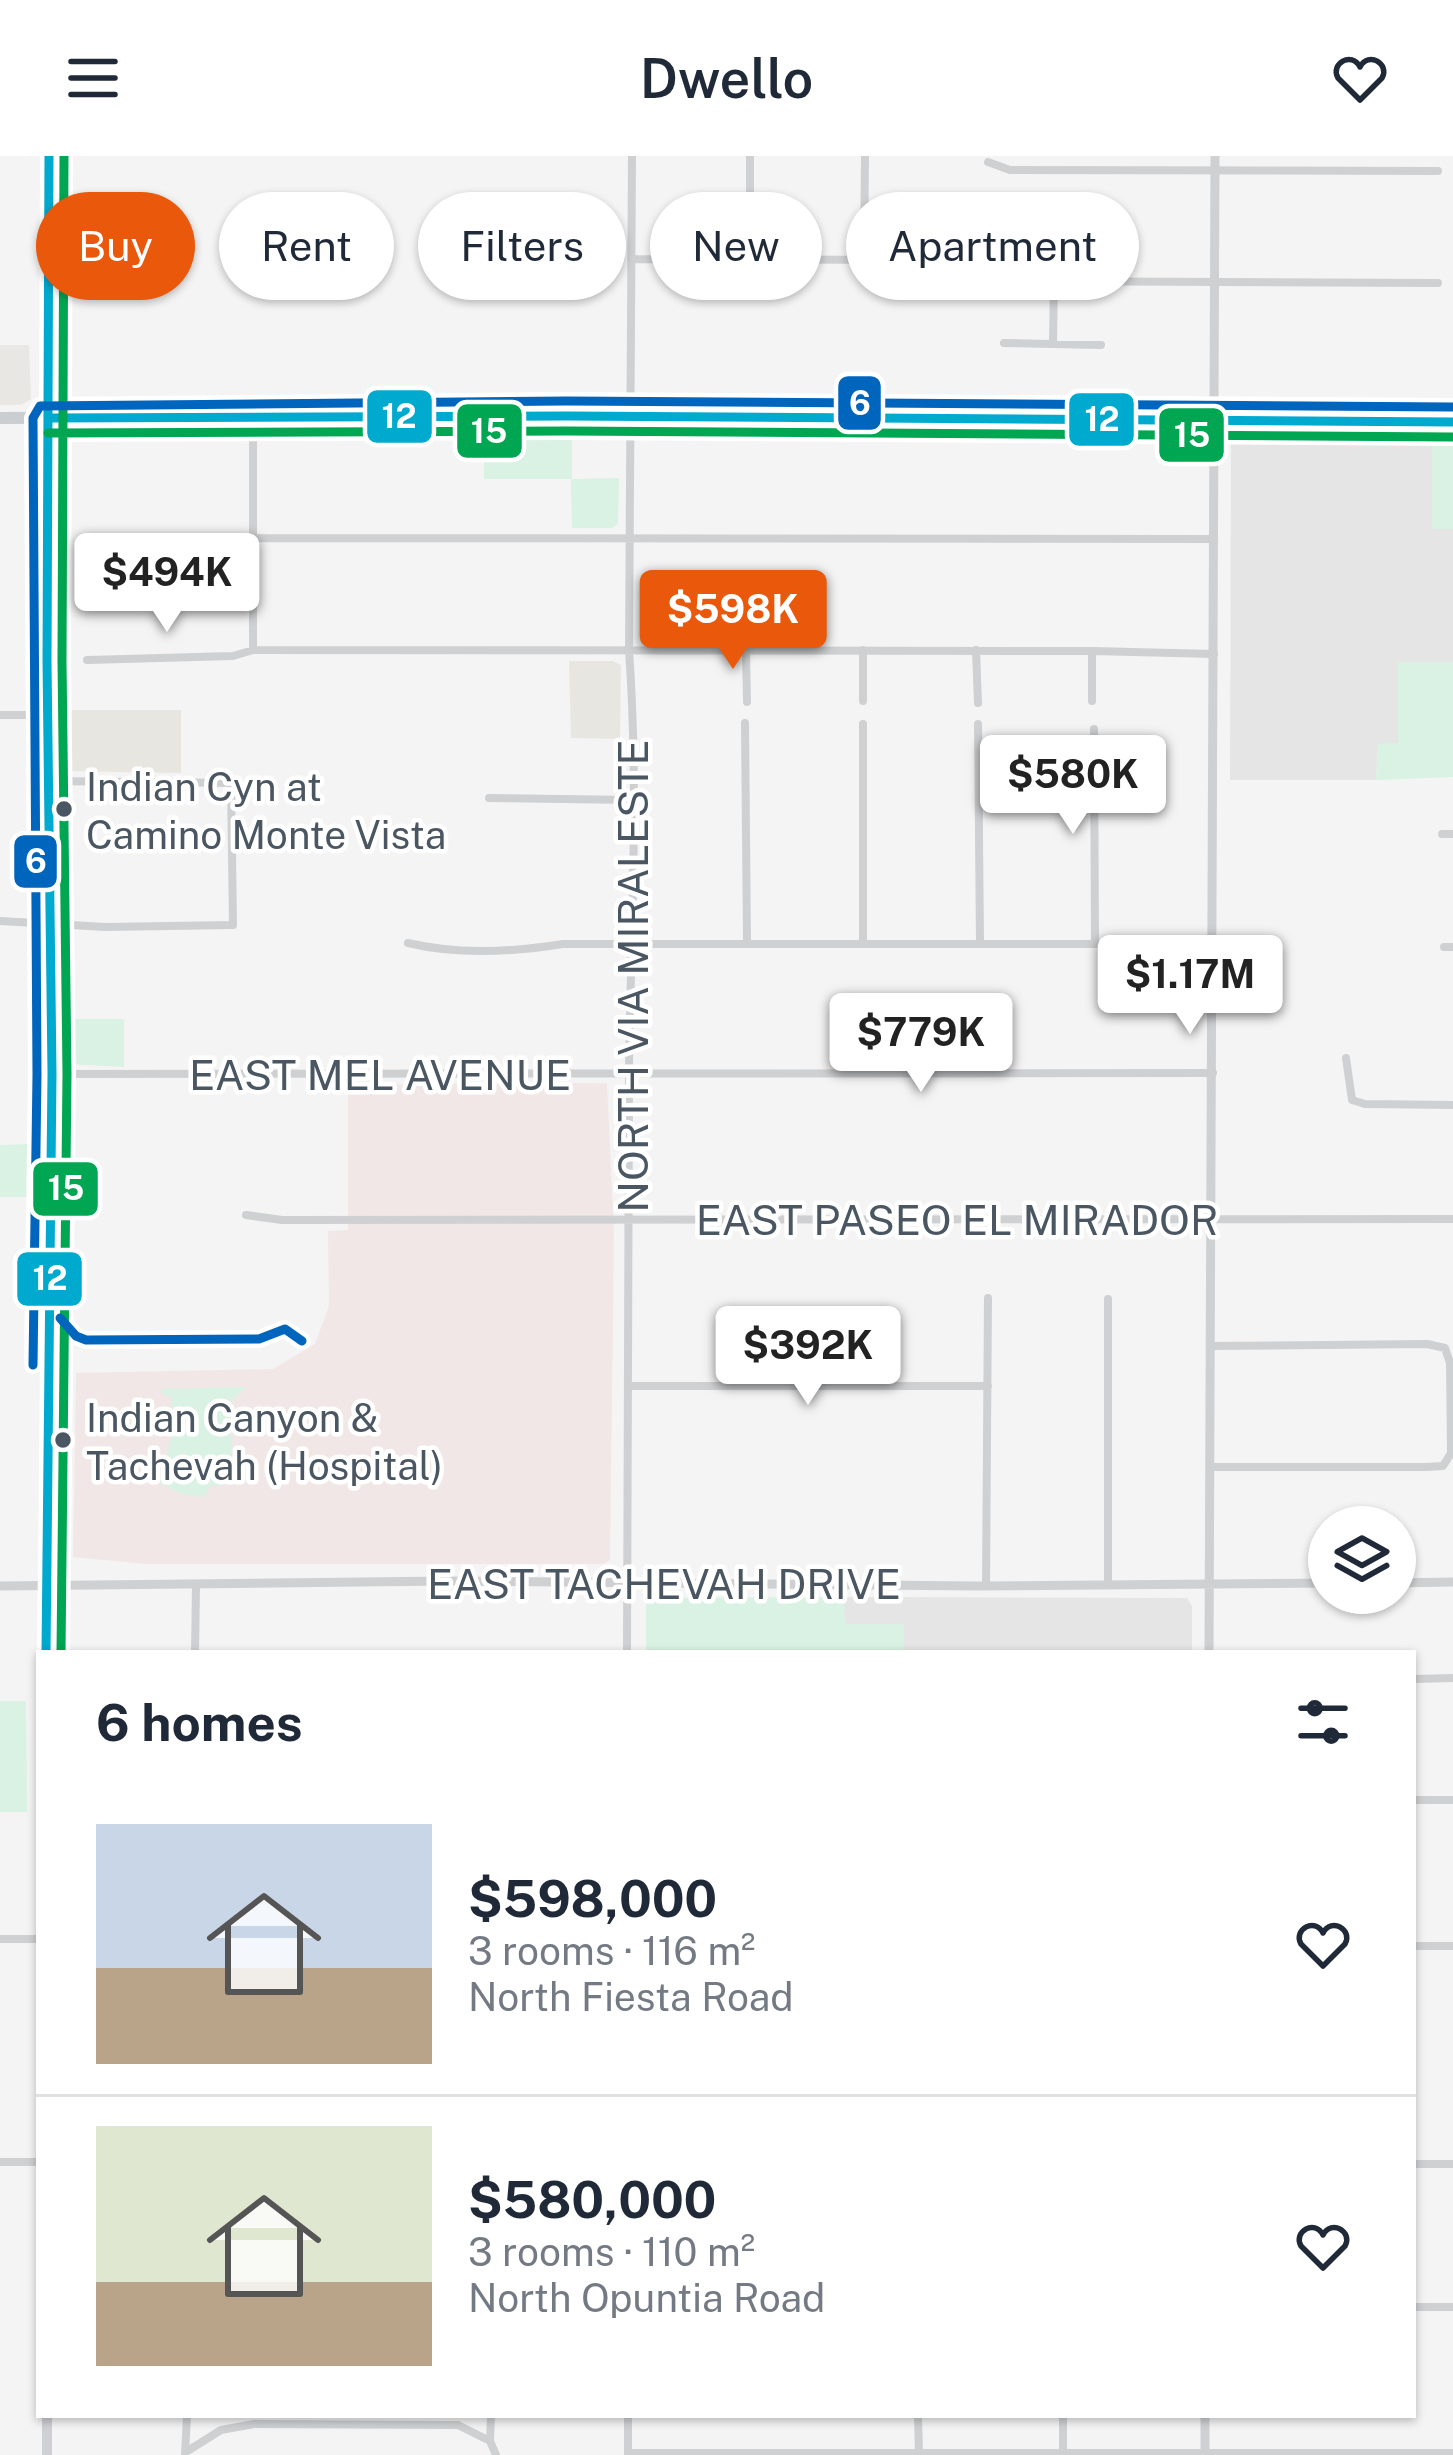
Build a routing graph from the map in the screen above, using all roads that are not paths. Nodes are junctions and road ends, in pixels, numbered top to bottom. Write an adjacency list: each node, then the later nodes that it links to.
1 (49, 156): 23 (main road)
2 (632, 156): 11 (street, NORTH VIA MIRALESTE)
3 (750, 156): 9 (street)
4 (865, 156): 10 (street)
5 (1215, 156): 7 (street)
6 (988, 161): 7 (street)
7 (1215, 170): 8 (street); 14 (street)
8 (1438, 171)
9 (750, 192)
10 (865, 192)
11 (632, 259): 12 (street); 21 (street, NORTH VIA MIRALESTE)
12 (650, 259)
13 (1139, 280): 14 (street)
14 (1215, 280): 15 (street); 24 (street)
15 (1438, 283)
16 (1054, 300): 18 (street)
17 (1004, 343): 18 (street)
18 (1053, 344): 19 (street)
19 (1101, 345)
20 (254, 417): 21 (main road); 23 (main road); 27 (street)
21 (631, 417): 24 (main road); 26 (street, NORTH VIA MIRALESTE)
22 (0, 418): 23 (main road)
23 (48, 418): 42 (main road)
24 (1214, 420): 25 (main road); 28 (street)
25 (1453, 422)
26 (629, 536): 27 (street); 28 (street); 30 (street, NORTH VIA MIRALESTE)
27 (254, 538): 29 (street)
28 (1214, 538): 35 (street)
29 (254, 650): 30 (street); 36 (street)
30 (629, 650): 33 (street); 49 (street, NORTH VIA MIRALESTE)
31 (863, 650): 32 (street); 33 (street); 37 (street)
32 (976, 650): 34 (street); 40 (street)
33 (746, 651): 39 (street)
34 (1092, 651): 35 (street); 38 (street)
35 (1214, 654): 58 (street)
36 (87, 660)
37 (863, 700)
38 (1092, 701)
39 (746, 702)
40 (978, 703)
41 (0, 715): 42 (street)
42 (49, 715): 47 (main road)
43 (746, 723): 53 (street)
44 (863, 724): 54 (street)
45 (978, 724): 56 (street)
46 (1094, 729): 57 (street)
47 (49, 781): 51 (main road); 51 (street)
48 (489, 798): 49 (street)
49 (633, 800): 55 (street, NORTH VIA MIRALESTE)
50 (0, 921): 51 (street)
51 (50, 921): 61 (main road)
52 (408, 943): 55 (street)
53 (747, 943): 54 (street); 55 (street)
54 (863, 943): 56 (street)
55 (635, 944): 62 (street, NORTH VIA MIRALESTE)
56 (980, 944): 57 (street)
57 (1095, 944): 58 (street)
58 (1213, 944): 60 (street)
59 (1346, 1058): 63 (street)
60 (1213, 1073): 62 (street, EAST MEL AVENUE); 67 (street)
61 (52, 1074): 62 (street, EAST MEL AVENUE); 81 (main road)
62 (629, 1074): 66 (street, NORTH VIA MIRALESTE)
63 (1453, 1106)
64 (246, 1215): 66 (street, EAST PASEO EL MIRADOR)
65 (1453, 1219): 67 (street, EAST PASEO EL MIRADOR)
66 (630, 1220): 67 (street, EAST PASEO EL MIRADOR); 71 (street, NORTH VIA MIRALESTE)
67 (1212, 1220): 70 (street)
68 (988, 1298): 72 (street)
69 (1108, 1299): 78 (street)
70 (1211, 1346): 73 (street); 73 (street)
71 (629, 1386): 72 (street); 74 (street, NORTH VIA MIRALESTE)
72 (988, 1386): 83 (street)
73 (1210, 1467): 79 (street)
74 (627, 1582): 82 (street, EAST TACHEVAH DRIVE); 83 (street, EAST TACHEVAH DRIVE); 86 (street, NORTH VIA MIRALESTE)
75 (1416, 1582): 76 (street)
76 (1453, 1582)
77 (1308, 1583): 79 (street, EAST TACHEVAH DRIVE)
78 (1108, 1585): 79 (street, EAST TACHEVAH DRIVE); 83 (street, EAST TACHEVAH DRIVE)
79 (1209, 1585): 87 (street)
80 (0, 1586): 81 (street, EAST TACHEVAH DRIVE)
81 (46, 1586): 82 (street, EAST TACHEVAH DRIVE); 84 (main road)
82 (196, 1586): 85 (street)
83 (986, 1586)
84 (46, 1650)
85 (196, 1650)
86 (627, 1650)
87 (1209, 1650)
88 (1416, 1678): 89 (street)
89 (1453, 1678)
90 (1416, 1800): 91 (street)
91 (1453, 1800)
92 (0, 1939): 93 (street)
93 (36, 1939)
94 (1416, 1946): 95 (street)
95 (1453, 1946)
96 (0, 2162): 97 (street)
97 (36, 2162)
98 (1416, 2164): 99 (street)
99 (1453, 2164)
100 (1416, 2307): 101 (street)
101 (1453, 2307)
102 (46, 2418): 117 (main road)
103 (187, 2418): 112 (street)
104 (491, 2418): 109 (street)
105 (628, 2418): 113 (street)
106 (919, 2418): 111 (street)
107 (1063, 2418): 115 (street)
108 (1205, 2418): 116 (street)
109 (490, 2440): 112 (street); 118 (street)
110 (1453, 2452): 116 (street)
111 (919, 2453): 114 (street); 115 (street)
112 (185, 2454)
113 (628, 2454): 114 (street)
114 (772, 2454)
115 (1063, 2454): 116 (street)
116 (1205, 2454)
117 (46, 2455)
118 (496, 2455)

